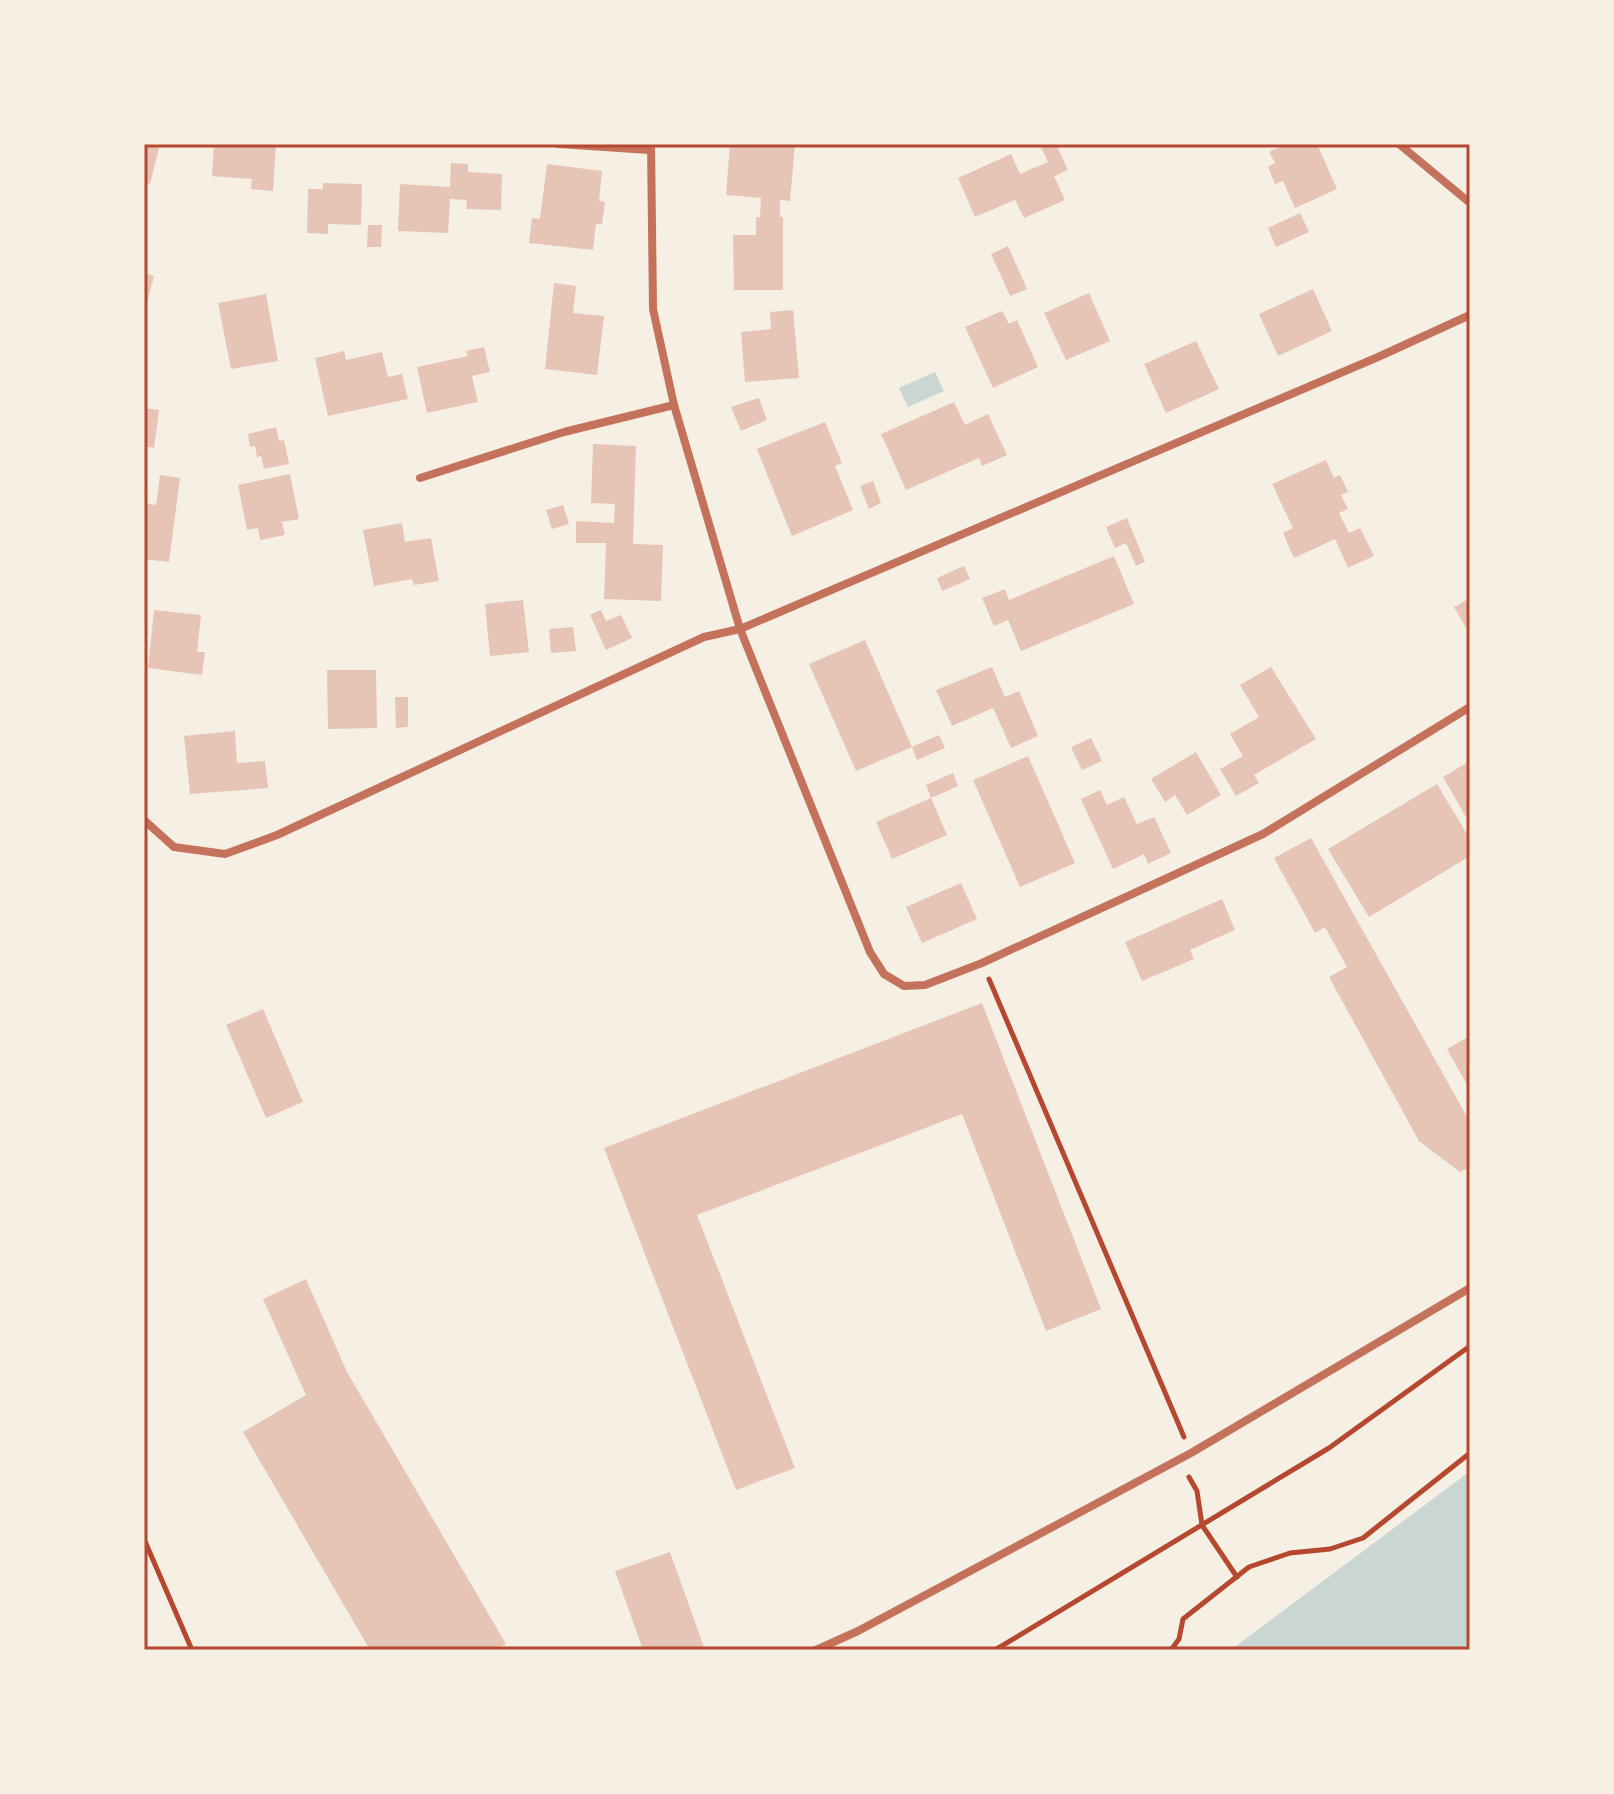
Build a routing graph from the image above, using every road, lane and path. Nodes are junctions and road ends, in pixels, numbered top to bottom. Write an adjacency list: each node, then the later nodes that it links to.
1 (559, 144): 3 (street)
2 (1399, 144): 4 (street)
3 (650, 147): 6 (street)
4 (1470, 203)
5 (1470, 315): 8 (street)
6 (674, 405): 7 (street); 8 (street)
7 (420, 478)
8 (740, 629): 10 (street); 11 (street)
9 (1470, 707): 11 (street)
10 (144, 820)
11 (982, 963): 14 (path)
12 (1470, 1288): 14 (street)
13 (1470, 1346): 17 (path)
14 (1191, 1453): 16 (street)
15 (1470, 1453): 19 (path)
16 (1179, 1458): 17 (path); 21 (street)
17 (1202, 1525): 19 (path); 22 (path)
18 (144, 1539): 20 (path)
19 (1237, 1577): 23 (path)
20 (192, 1650)
21 (816, 1650)
22 (995, 1650)
23 (1171, 1650)

